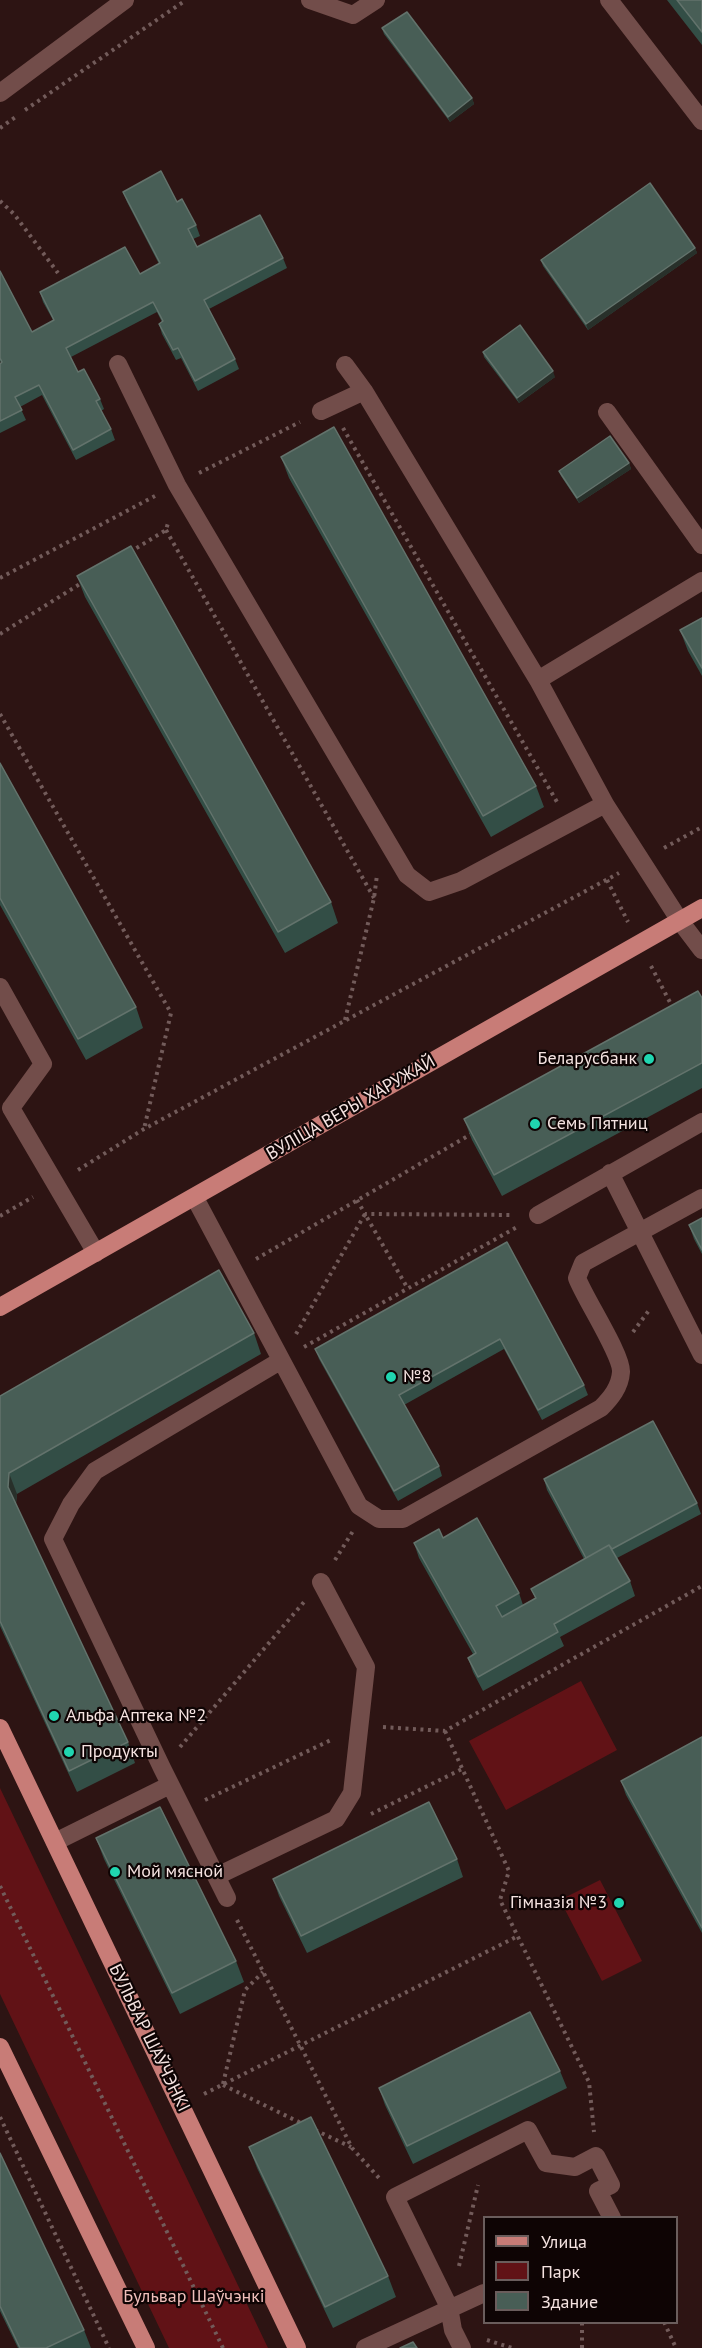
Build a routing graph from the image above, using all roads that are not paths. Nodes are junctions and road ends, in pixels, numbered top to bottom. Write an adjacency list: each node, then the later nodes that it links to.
1 (125, 0): 5 (street)
2 (310, 0): 3 (street)
3 (376, 0)
4 (609, 0): 6 (street)
5 (0, 93)
6 (702, 121)
7 (118, 364): 15 (street)
8 (345, 365): 9 (street)
9 (364, 391): 10 (street); 14 (street)
10 (321, 411)
11 (607, 412): 12 (street)
12 (702, 545)
13 (702, 581): 14 (street)
14 (538, 680): 15 (street)
15 (605, 804): 17 (street)
16 (702, 908): 17 (main road, ВУЛІЦА ВЕРЫ ХАРУЖАЙ)
17 (680, 921): 18 (street); 23 (main road, ВУЛІЦА ВЕРЫ ХАРУЖАЙ)
18 (702, 950)
19 (0, 987): 20 (street)
20 (5, 1108): 27 (street)
21 (702, 1122): 22 (street)
22 (610, 1173): 25 (street); 26 (street)
23 (195, 1198): 27 (main road, ВУЛІЦА ВЕРЫ ХАРУЖАЙ); 30 (street)
24 (702, 1198): 26 (street)
25 (538, 1215)
26 (639, 1232): 29 (street); 30 (street)
27 (96, 1253): 28 (main road, ВУЛІЦА ВЕРЫ ХАРУЖАЙ)
28 (0, 1307)
29 (702, 1355)
30 (280, 1361): 33 (street)
31 (321, 1582): 35 (street)
32 (0, 1728): 34 (main road, БУЛЬВАР ШАЎЧЭНКІ)
33 (166, 1776): 34 (street); 35 (street)
34 (55, 1842): 42 (main road, БУЛЬВАР ШАЎЧЭНКІ)
35 (217, 1876): 36 (street)
36 (227, 1898)
37 (0, 2047): 41 (main road)
38 (611, 2216): 40 (street)
39 (483, 2293): 40 (street)
40 (449, 2307): 43 (street); 44 (street)
41 (146, 2348)
42 (297, 2348)
43 (365, 2348)
44 (462, 2348)

